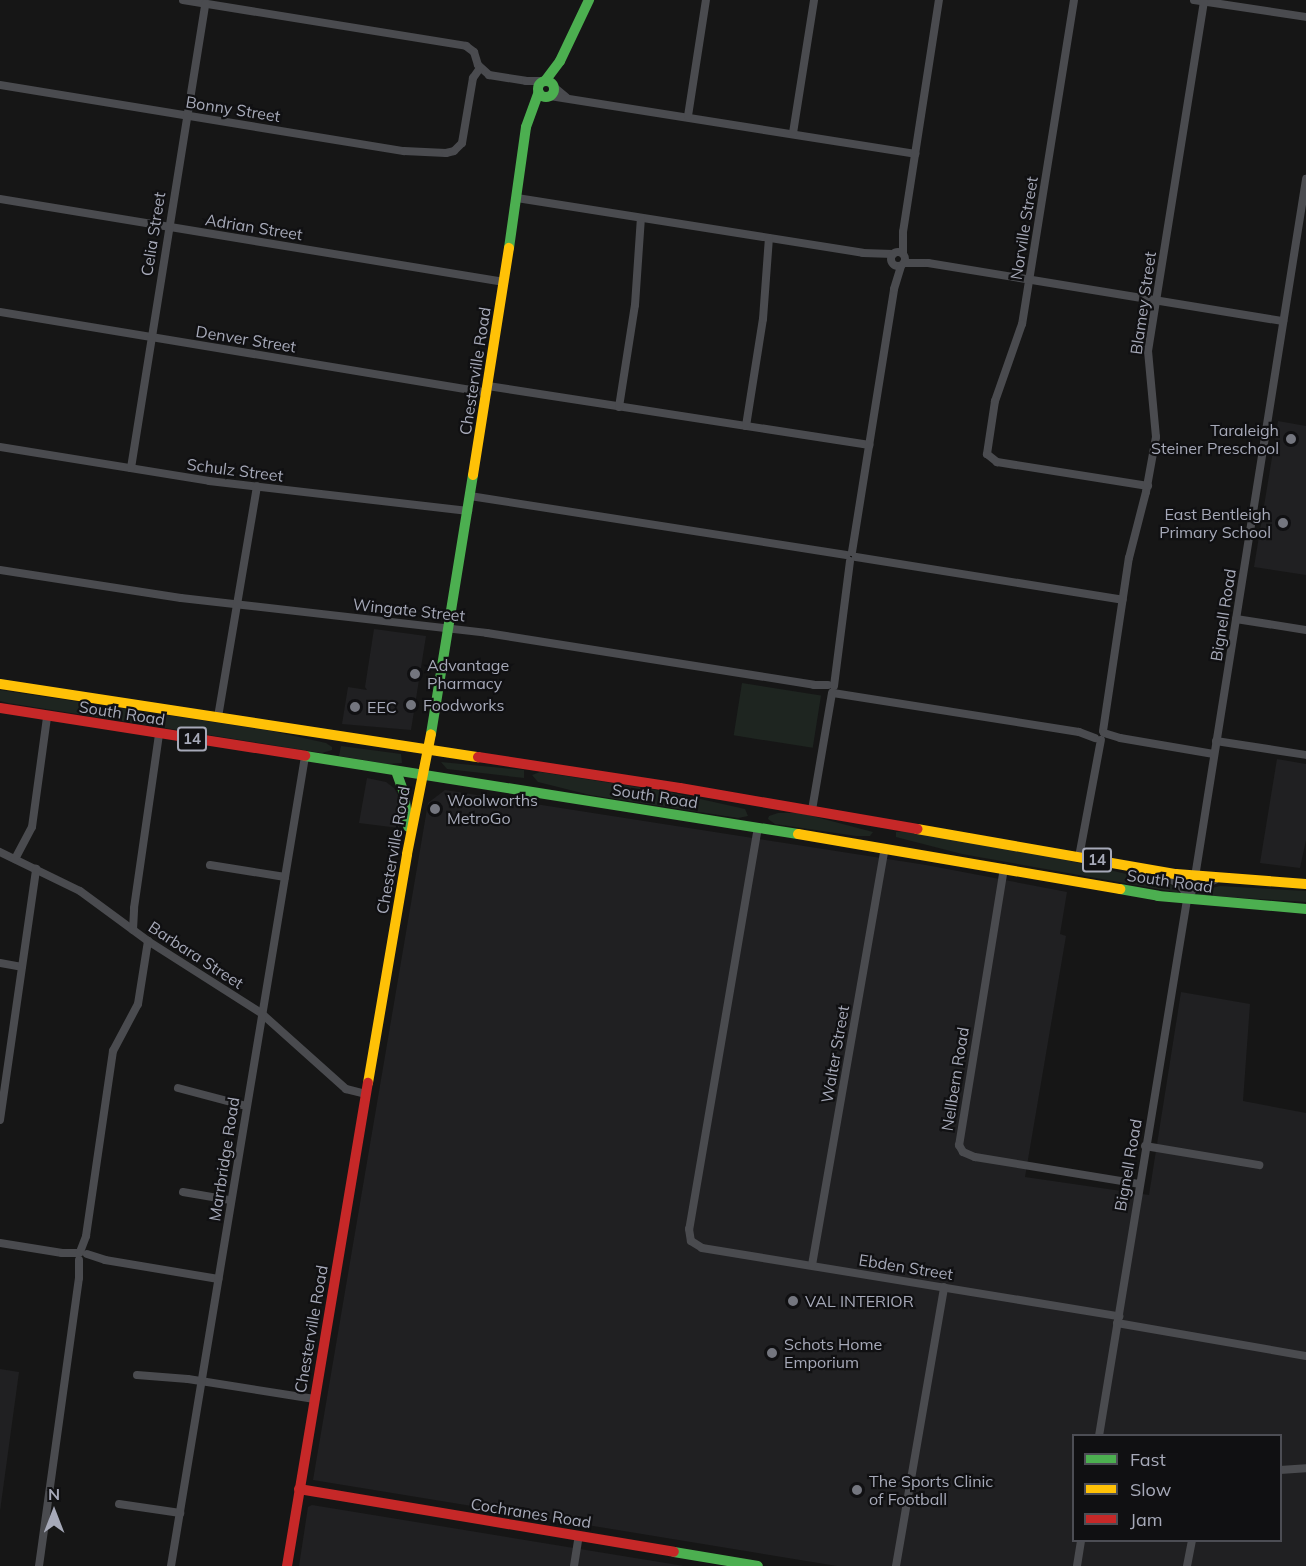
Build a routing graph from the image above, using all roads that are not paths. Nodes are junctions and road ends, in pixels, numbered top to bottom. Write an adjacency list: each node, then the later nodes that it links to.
1 (183, 0): 9 (street)
2 (589, 0): 13 (main road, Chesterville Road)
3 (706, 0): 15 (street)
4 (814, 0): 16 (street)
5 (939, 0): 17 (street)
6 (1074, 0): 26 (street, Norville Street)
7 (1194, 0): 8 (street)
8 (1204, 1): 10 (street); 28 (street, Blamey Street)
9 (209, 3): 11 (street); 14 (street, Celia Street)
10 (1306, 17)
11 (480, 68): 13 (street); 14 (street, Bonny Street)
12 (0, 84): 14 (street, Bonny Street)
13 (546, 89): 15 (street); 19 (main road, Chesterville Road)
14 (186, 115): 23 (street, Celia Street)
15 (688, 116): 16 (street)
16 (793, 134): 17 (street)
17 (915, 153): 25 (street)
18 (1306, 179): 21 (street, Bignell Road)
19 (517, 198): 22 (street); 27 (main road, Chesterville Road)
20 (0, 199): 23 (street, Adrian Street)
21 (1303, 212): 30 (street, Bignell Road)
22 (642, 218): 24 (street); 33 (street)
23 (168, 227): 27 (street, Adrian Street); 31 (street, Celia Street)
24 (769, 238): 25 (street); 34 (street)
25 (898, 259): 26 (street); 35 (street)
26 (1029, 280): 28 (street); 39 (street, Norville Street)
27 (504, 282): 32 (main road, Chesterville Road)
28 (1155, 300): 30 (street); 39 (street, Blamey Street)
29 (0, 312): 31 (street, Denver Street)
30 (1283, 321): 46 (street, Bignell Road)
31 (151, 337): 32 (street, Denver Street); 37 (street, Celia Street)
32 (487, 389): 33 (street, Denver Street); 40 (main road, Chesterville Road)
33 (619, 406): 34 (street, Denver Street)
34 (746, 426): 35 (street, Denver Street)
35 (869, 445): 42 (street)
36 (0, 447): 37 (street, Schulz Street)
37 (130, 468): 38 (street, Schulz Street)
38 (257, 486): 41 (street, Schulz Street); 45 (street)
39 (1148, 486): 44 (street, Blamey Street)
40 (470, 496): 41 (main road, Chesterville Road); 42 (street)
41 (468, 511): 47 (main road, Chesterville Road)
42 (851, 556): 44 (street); 50 (street)
43 (0, 570): 45 (street, Wingate Street)
44 (1123, 600): 55 (street, Blamey Street)
45 (237, 605): 47 (street, Wingate Street); 53 (street)
46 (1236, 619): 48 (street); 56 (street, Bignell Road)
47 (448, 628): 50 (street, Wingate Street); 58 (main road, Chesterville Road)
48 (1306, 630)
49 (0, 684): 53 (main road, South Road / 14)
50 (830, 689): 55 (street, Wingate Street); 66 (street)
51 (0, 708): 52 (main road, South Road / 14)
52 (47, 717): 54 (main road, South Road / 14); 73 (street)
53 (218, 717): 57 (main road, South Road / 14)
54 (159, 734): 61 (main road, South Road / 14); 83 (street)
55 (1100, 735): 59 (street, Wingate Street); 72 (street, Blamey Street)
56 (1216, 741): 59 (street, Bignell Road); 60 (street)
57 (338, 748): 58 (main road, South Road / 14); 61 (main road, South Road / 14); 63 (main road, South Road / 14)
58 (428, 748): 62 (main road, South Road / 14); 64 (main road, Chesterville Road)
59 (1214, 754): 79 (street, Bignell Road)
60 (1306, 755)
61 (305, 757): 78 (street, Marrbridge Road)
62 (530, 764): 65 (main road); 67 (main road, South Road / 14)
63 (396, 771): 64 (main road, South Road / 14); 69 (main road)
64 (422, 775): 65 (main road, South Road / 14); 69 (main road, Chesterville Road)
65 (526, 790): 67 (main road, South Road / 14)
66 (812, 810): 67 (main road, South Road / 14); 68 (main road, South Road / 14)
67 (761, 814): 70 (main road, South Road / 14); 102 (street, Ebden Street)
68 (889, 823): 70 (main road); 72 (main road, South Road / 14)
69 (410, 839): 92 (main road, Chesterville Road)
70 (885, 848): 75 (main road, South Road / 14); 102 (street, Walter Street)
71 (0, 852): 73 (street, Barbara Street)
72 (1080, 857): 77 (main road, South Road / 14)
73 (15, 859): 76 (street, Barbara Street)
74 (210, 865): 78 (street)
75 (1004, 868): 82 (main road, South Road / 14); 97 (street, Nellbern Road)
76 (36, 869): 85 (street, Barbara Street); 89 (street)
77 (1157, 871): 79 (main road, South Road / 14); 82 (street)
78 (285, 877): 90 (street, Marrbridge Road)
79 (1195, 877): 80 (main road, South Road / 14)
80 (1218, 879): 81 (main road, South Road / 14); 82 (street)
81 (1306, 884)
82 (1187, 898): 84 (main road, South Road / 14); 95 (street, Bignell Road)
83 (134, 908): 85 (street); 86 (street)
84 (1306, 909)
85 (109, 912): 86 (street, Barbara Street)
86 (133, 930): 87 (street, Barbara Street)
87 (148, 941): 90 (street, Barbara Street); 101 (street)
88 (0, 963): 89 (street)
89 (22, 967): 94 (street)
90 (261, 1013): 92 (street, Barbara Street); 93 (street, Marrbridge Road)
91 (178, 1089): 93 (street)
92 (366, 1094): 109 (main road, Chesterville Road)
93 (246, 1106): 99 (street, Marrbridge Road)
94 (0, 1120)
95 (1145, 1146): 96 (street); 97 (street, Bignell Road)
96 (1259, 1165)
97 (1139, 1184): 105 (street, Bignell Road)
98 (183, 1192): 99 (street)
99 (230, 1200): 103 (street, Marrbridge Road)
100 (1, 1243): 101 (street)
101 (82, 1257): 103 (street); 119 (street)
102 (812, 1265): 104 (street, Ebden Street)
103 (218, 1279): 108 (street, Marrbridge Road)
104 (944, 1287): 105 (street, Ebden Street); 124 (street)
105 (1118, 1319): 106 (street, Ebden Street); 110 (street, Bignell Road)
106 (1306, 1356)
107 (137, 1375): 108 (street)
108 (202, 1381): 109 (street); 115 (street, Marrbridge Road)
109 (314, 1398): 113 (main road, Chesterville Road)
110 (1099, 1434)
111 (1306, 1468): 112 (street)
112 (1282, 1470)
113 (299, 1489): 116 (main road, Cochranes Road); 121 (main road, Chesterville Road)
114 (119, 1504): 115 (street)
115 (180, 1513): 120 (street, Marrbridge Road)
116 (579, 1536): 122 (street); 123 (main road, Cochranes Road)
117 (1081, 1542): 125 (street)
118 (1192, 1542): 126 (street)
119 (39, 1566)
120 (171, 1566)
121 (287, 1566)
122 (574, 1566)
123 (759, 1566)
124 (896, 1566)
125 (1077, 1566)
126 (1187, 1566)

